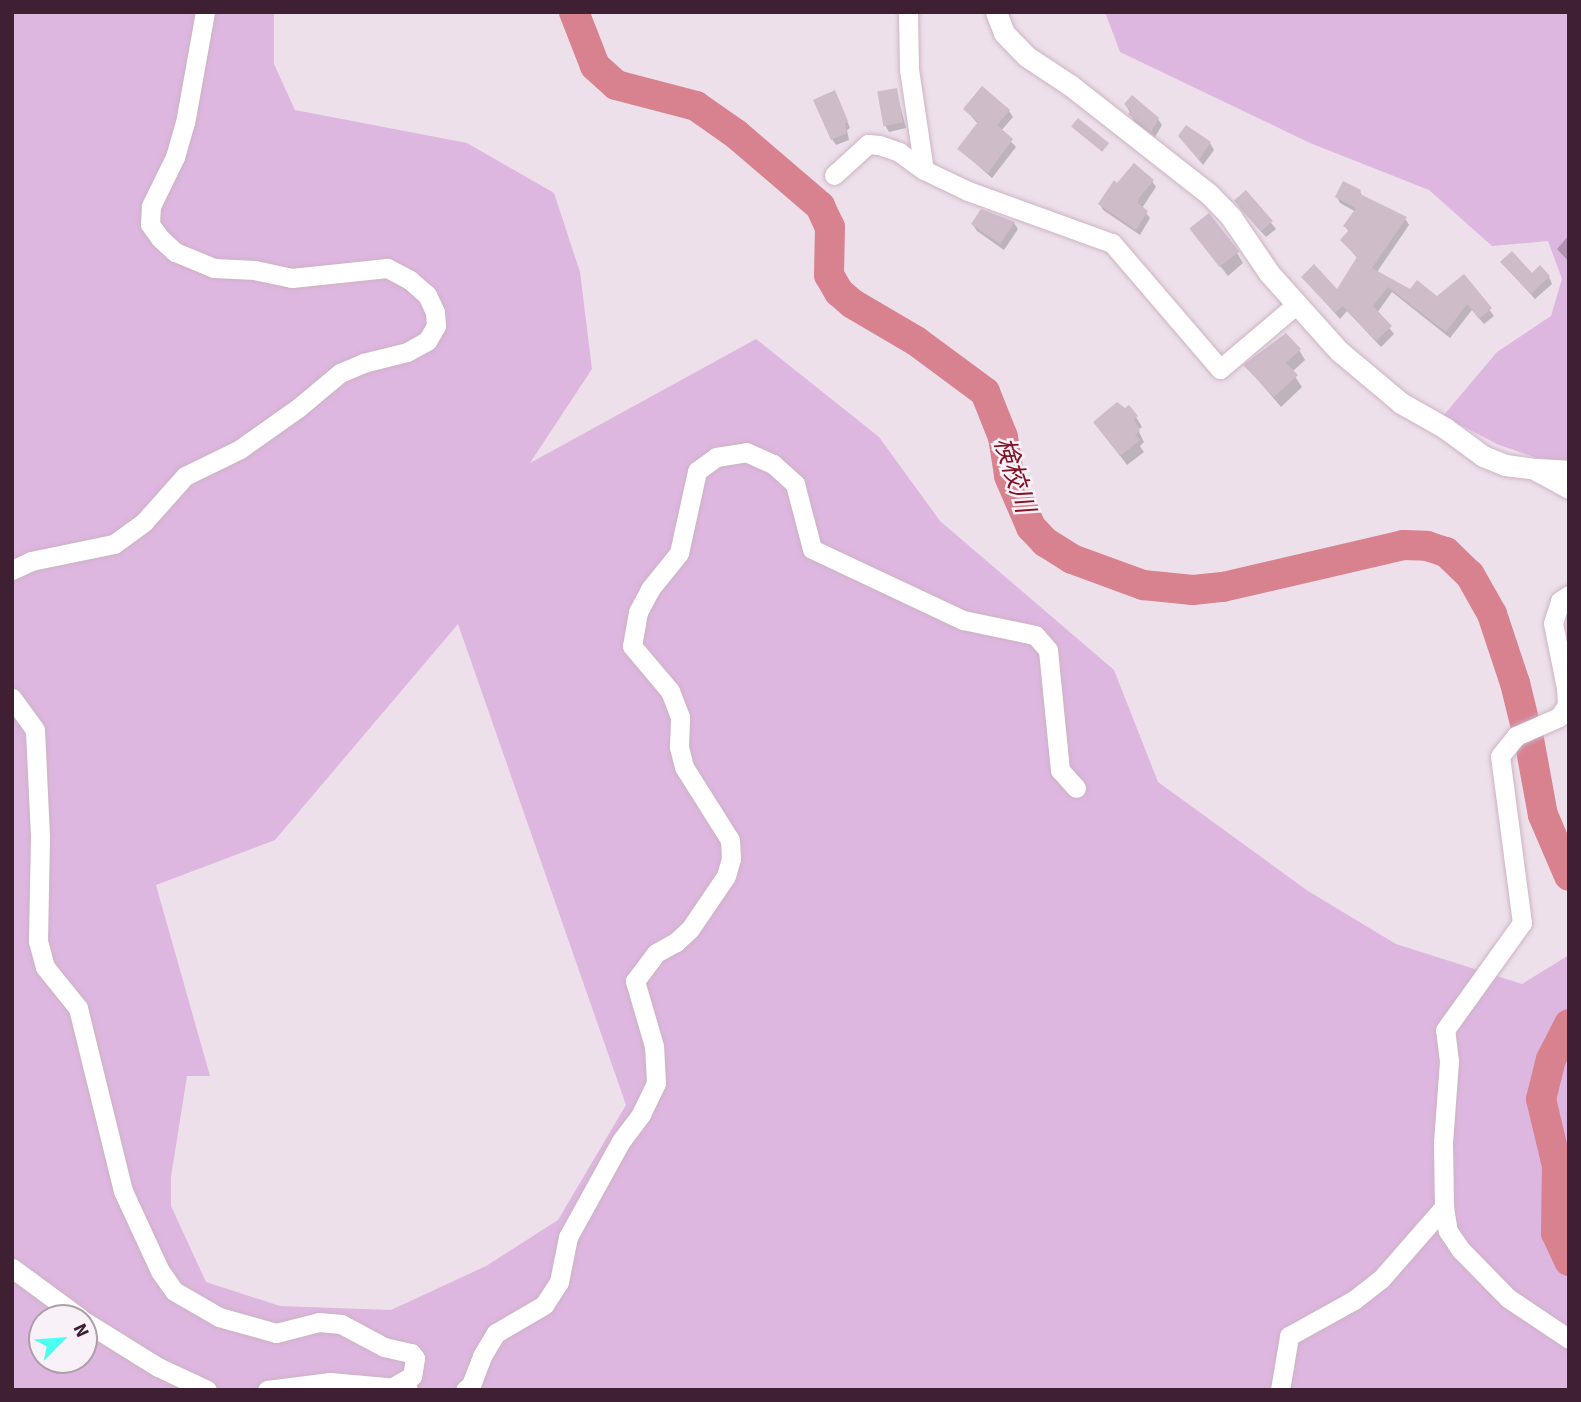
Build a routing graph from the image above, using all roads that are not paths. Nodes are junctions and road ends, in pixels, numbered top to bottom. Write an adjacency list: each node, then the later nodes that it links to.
1 (205, 12): 10 (street)
2 (908, 12): 4 (street)
3 (996, 12): 6 (street)
4 (923, 170): 5 (street); 6 (street)
5 (834, 175)
6 (1297, 304): 7 (street)
7 (1530, 468): 8 (street); 9 (street)
8 (1569, 470)
9 (1569, 489)
10 (12, 570)
11 (1569, 595): 14 (street)
12 (12, 698): 19 (street)
13 (1076, 788): 22 (street)
14 (1444, 1207): 18 (street); 23 (street)
15 (12, 1268): 16 (street)
16 (61, 1304)
17 (98, 1329): 20 (street)
18 (1569, 1339)
19 (404, 1388): 21 (street)
20 (207, 1390)
21 (267, 1390)
22 (465, 1390)
23 (1280, 1390)

